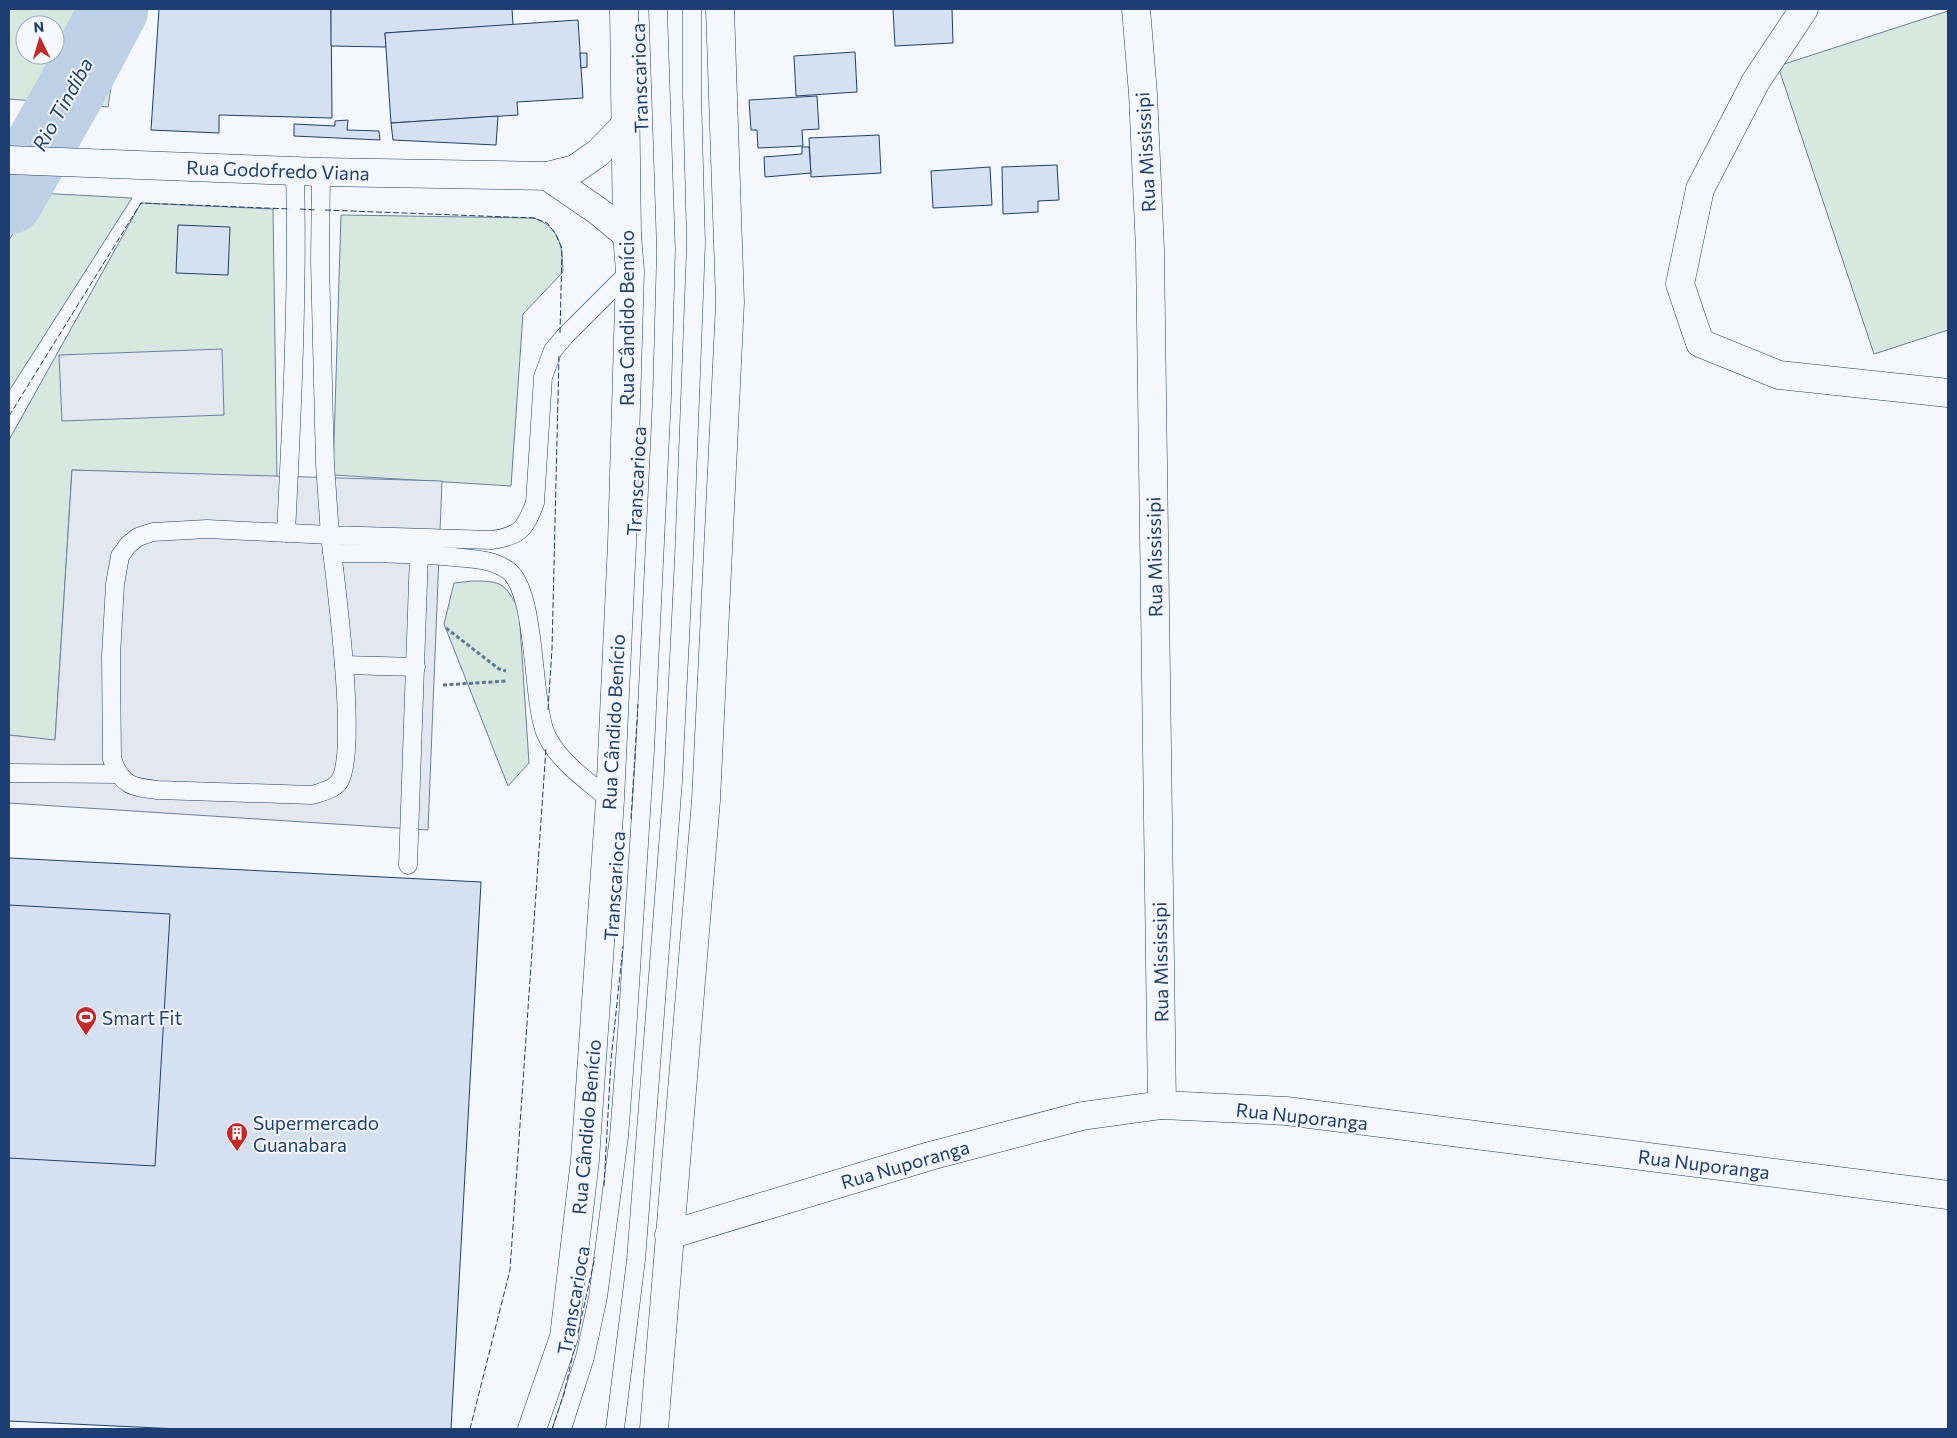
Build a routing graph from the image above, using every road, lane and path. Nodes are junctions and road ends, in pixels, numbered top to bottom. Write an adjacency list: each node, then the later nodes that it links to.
1 (624, 9): 7 (main road, Rua Cândido Benício)
2 (658, 9): 31 (lane, Transcarioca)
3 (692, 9): 32 (lane)
4 (720, 9): 29 (main road)
5 (1136, 9): 27 (main road, Rua Mississipi)
6 (1804, 9): 13 (main road)
7 (626, 124): 10 (main road, Rua Godofredo Viana); 11 (main road, Rua Cândido Benício)
8 (9, 160): 9 (main road, Rua Godofredo Viana)
9 (308, 171): 10 (main road, Rua Godofredo Viana); 14 (lane); 15 (lane)
10 (547, 176): 11 (main road)
11 (627, 235): 12 (main road, Rua Cândido Benício)
12 (630, 271): 15 (lane); 25 (main road, Rua Cândido Benício)
13 (1948, 393)
14 (286, 533): 15 (lane); 24 (lane)
15 (330, 535): 16 (lane)
16 (332, 553): 17 (lane); 19 (lane)
17 (419, 554): 18 (lane); 21 (lane)
18 (417, 606): 20 (lane); 21 (path)
19 (344, 665): 20 (lane); 24 (lane)
20 (416, 668): 22 (lane)
21 (535, 680): 22 (path); 25 (lane)
22 (414, 686): 26 (lane)
23 (9, 773): 24 (lane)
24 (118, 774)
25 (610, 800): 30 (main road, Rua Cândido Benício)
26 (408, 865)
27 (1162, 1105): 28 (main road, Rua Nuporanga); 29 (main road, Rua Nuporanga)
28 (1948, 1195)
29 (669, 1235): 33 (main road)
30 (532, 1429)
31 (562, 1429)
32 (615, 1429)
33 (654, 1429)

